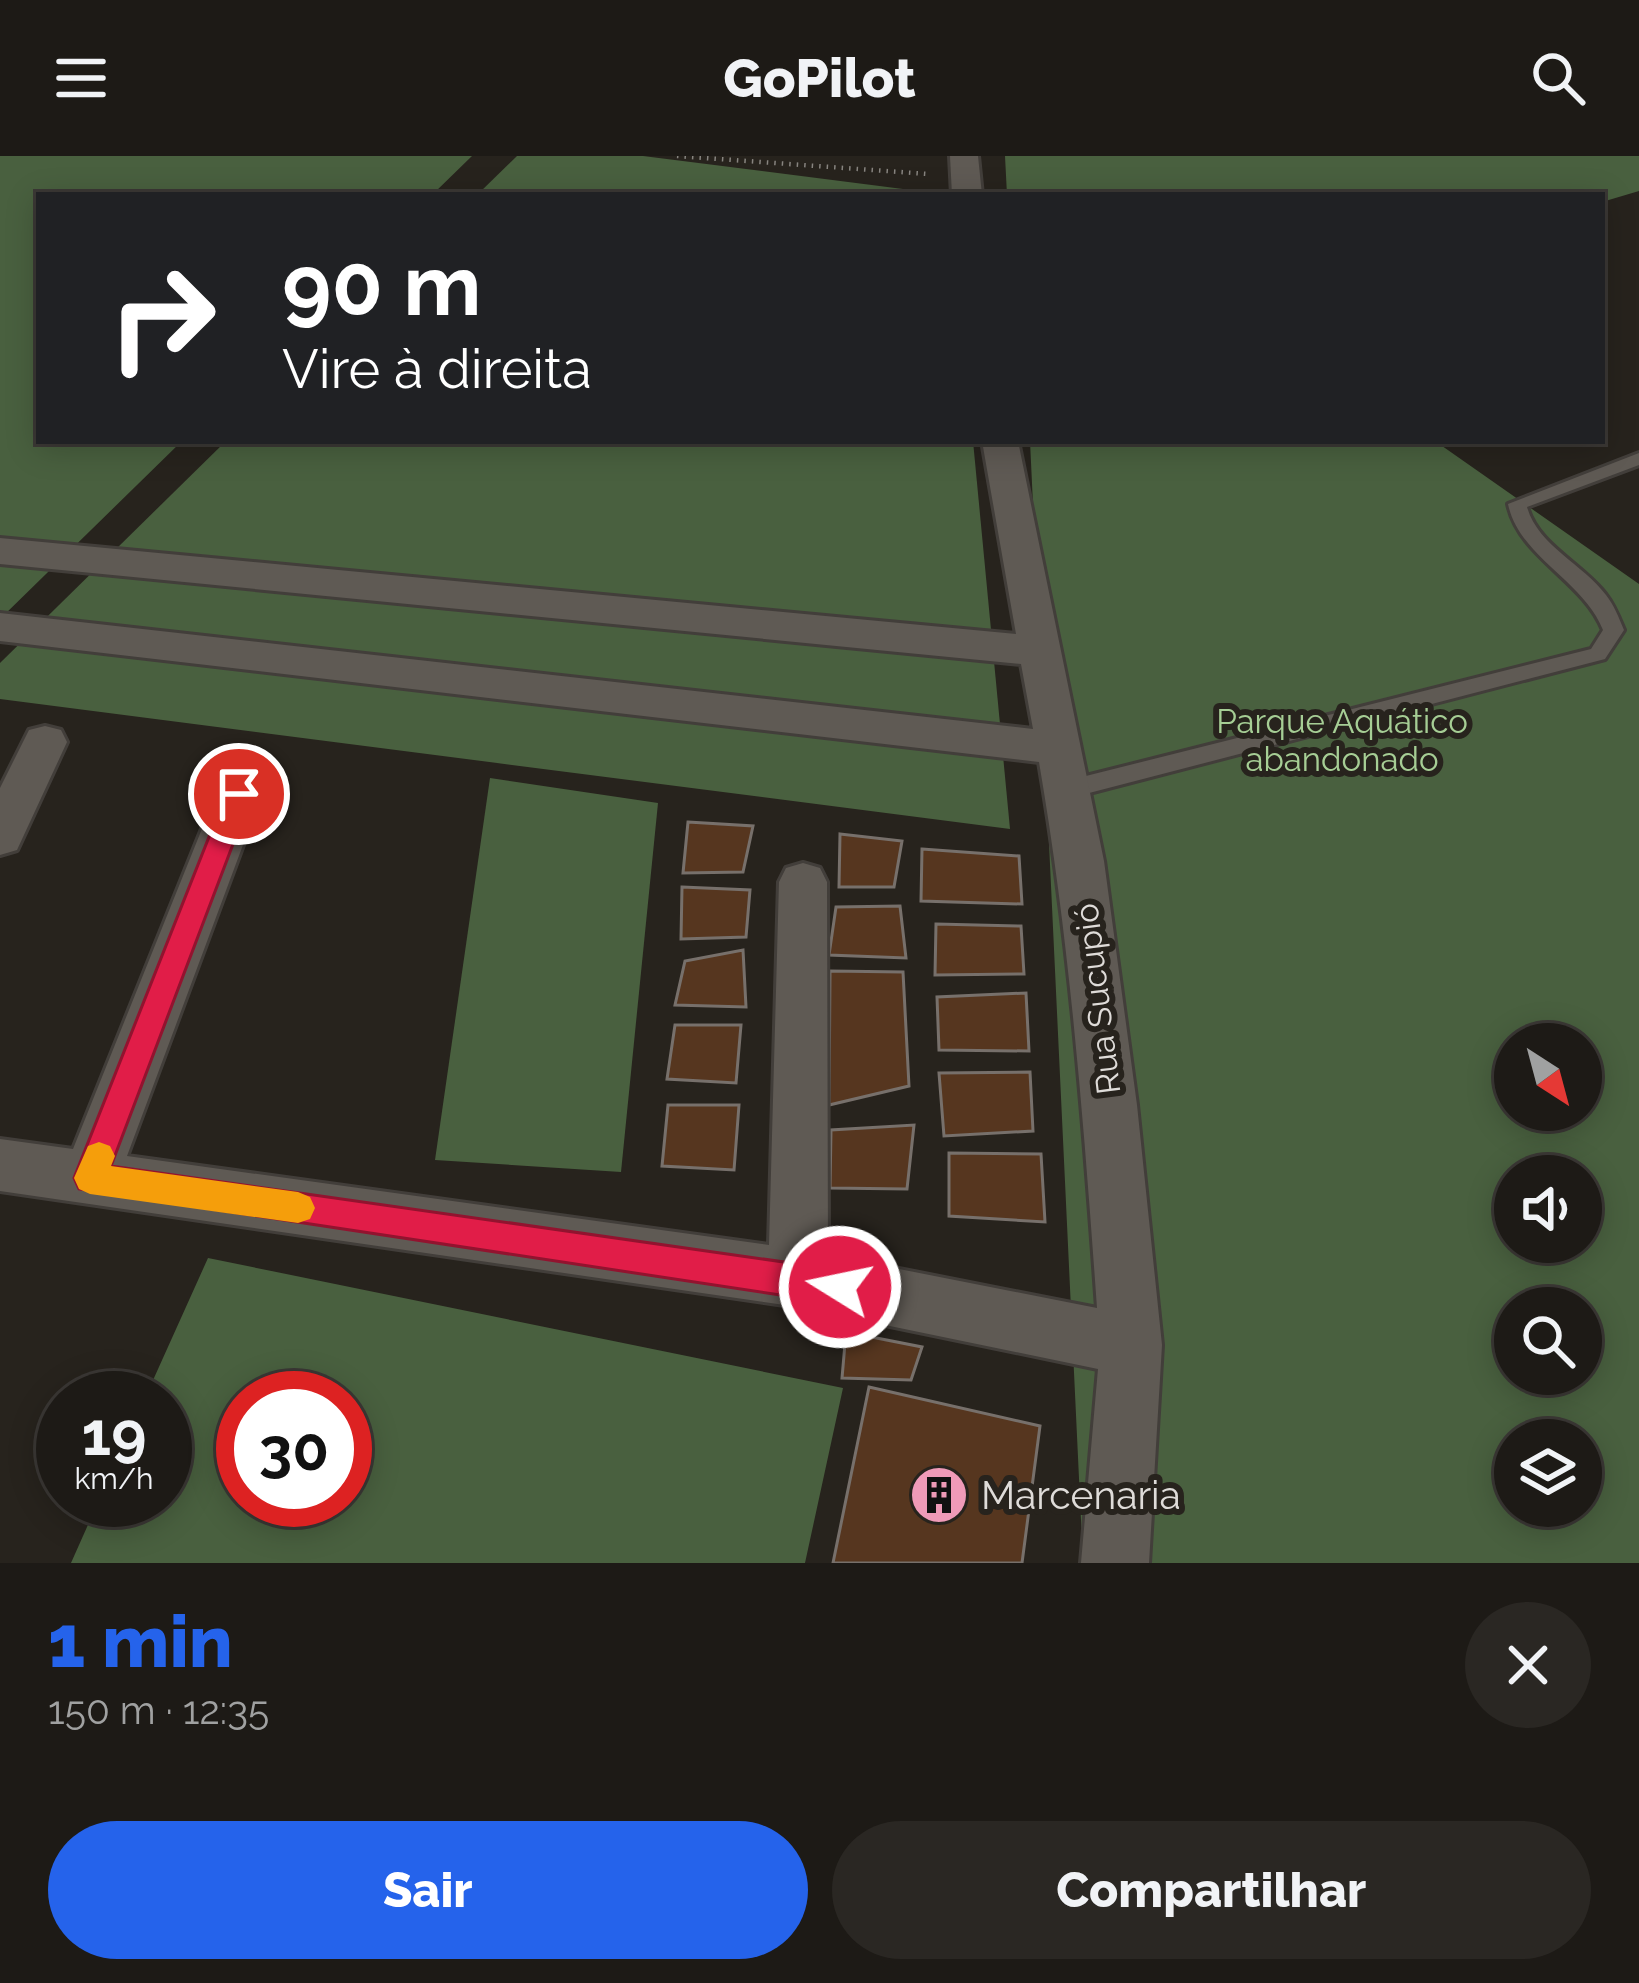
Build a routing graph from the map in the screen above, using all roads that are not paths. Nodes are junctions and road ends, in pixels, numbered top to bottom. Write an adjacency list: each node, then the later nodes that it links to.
1 (1001, 444): 5 (street, Rua Sucupió)
2 (1639, 459): 7 (lane)
3 (0, 551): 5 (street)
4 (0, 627): 7 (street)
5 (1037, 651): 7 (street, Rua Sucupió)
6 (45, 742): 9 (street)
7 (1062, 769): 14 (street, Rua Sucupió)
8 (239, 794): 12 (street)
9 (0, 837)
10 (803, 882): 13 (street)
11 (0, 1165): 12 (street)
12 (90, 1178): 13 (street)
13 (798, 1278): 14 (street)
14 (1131, 1345): 15 (street, Rua Sucupió)
15 (1115, 1563)

